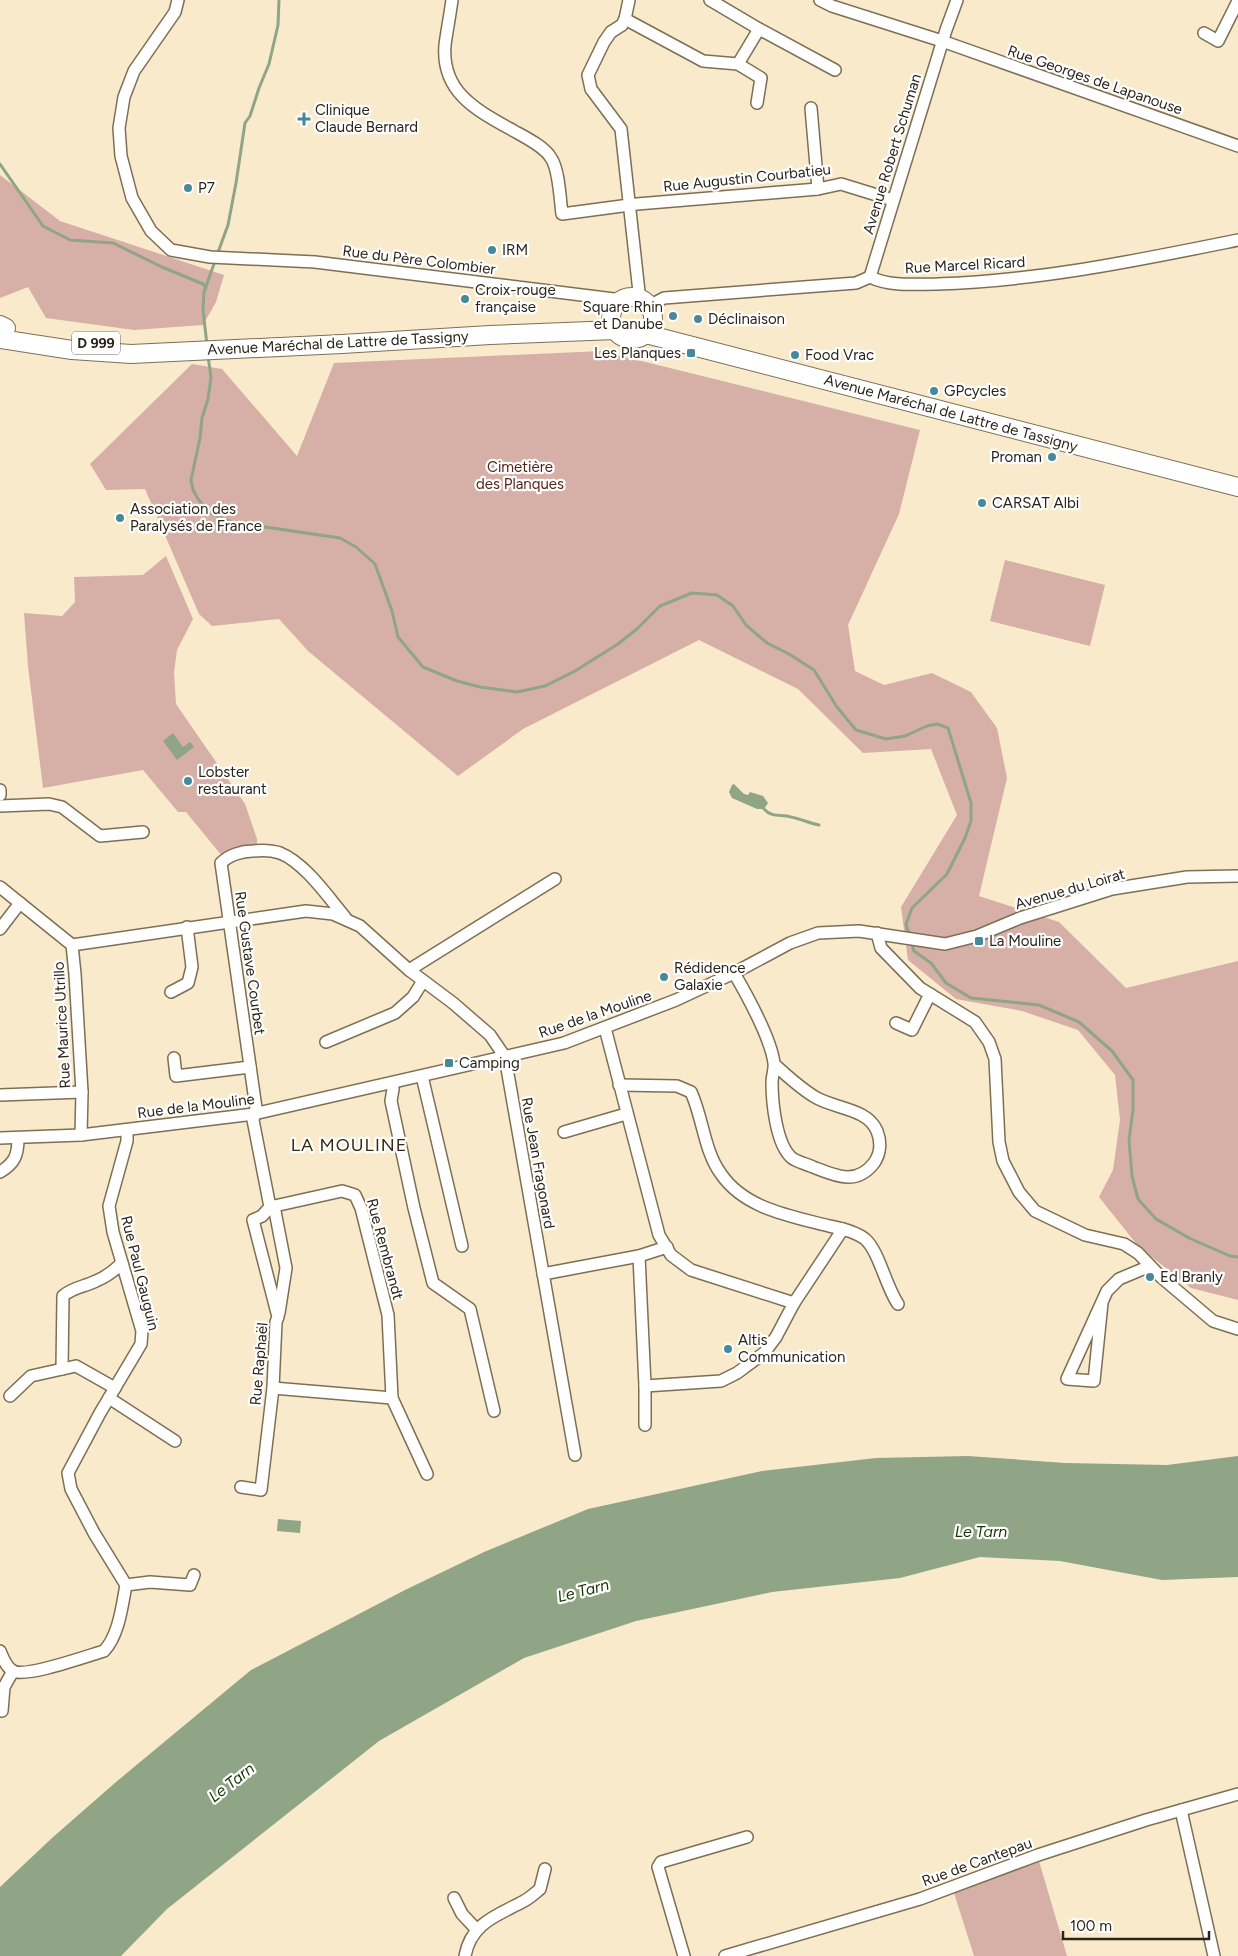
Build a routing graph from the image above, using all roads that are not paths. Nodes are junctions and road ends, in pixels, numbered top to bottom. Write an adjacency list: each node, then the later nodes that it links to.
1 (178, 0): 23 (street, Rue du Père Colombier)
2 (452, 0): 20 (street, Rue Augustin Courbatieu)
3 (629, 0): 9 (street)
4 (710, 0): 10 (street)
5 (820, 0): 8 (street, Rue Georges de Lapanouse)
6 (957, 0): 12 (street, Avenue Robert Schuman)
7 (1238, 1): 11 (street)
8 (834, 3): 12 (street, Rue Georges de Lapanouse)
9 (625, 19): 13 (street); 20 (street)
10 (759, 29): 13 (street); 14 (street)
11 (1204, 33)
12 (942, 41): 17 (street, Rue Georges de Lapanouse); 19 (street, Avenue Robert Schuman)
13 (738, 64): 15 (street)
14 (835, 70)
15 (757, 103)
16 (811, 108): 18 (street)
17 (1238, 146)
18 (818, 189): 19 (street, Rue Augustin Courbatieu); 20 (street, Rue Augustin Courbatieu)
19 (893, 200): 22 (street, Avenue Robert Schuman)
20 (631, 205): 23 (street)
21 (1238, 240): 22 (street, Rue Marcel Ricard)
22 (870, 277): 23 (street)
23 (633, 311): 24 (main road, Avenue Maréchal de Lattre de Tassigny / D 999); 25 (main road, Avenue Maréchal de Lattre de Tassigny)
24 (2, 329)
25 (1238, 487)
26 (0, 790): 27 (street)
27 (0, 795)
28 (0, 806): 29 (street)
29 (143, 832)
30 (1238, 876): 39 (street, Avenue du Loirat)
31 (555, 879): 41 (street)
32 (0, 887): 33 (street, Rue Maurice Utrillo)
33 (20, 903): 37 (street); 40 (street, Rue Maurice Utrillo)
34 (228, 921): 35 (street); 35 (street, Rue Gustave Courbet); 36 (street); 52 (street, Rue Gustave Courbet)
35 (348, 921): 41 (street)
36 (187, 927): 40 (street); 44 (street)
37 (0, 929)
38 (877, 933): 39 (street, Rue de la Mouline); 42 (street, Rue de la Mouline); 45 (street)
39 (945, 944)
40 (72, 945): 56 (street, Rue Maurice Utrillo)
41 (409, 970): 43 (street)
42 (734, 973): 47 (street, Rue de la Mouline); 51 (street)
43 (423, 981): 48 (street); 49 (street)
44 (171, 992)
45 (930, 994): 46 (street); 72 (street)
46 (896, 1023)
47 (605, 1028): 49 (street, Rue de la Mouline); 55 (street)
48 (326, 1042)
49 (505, 1057): 53 (street, Rue de la Mouline); 73 (street, Rue Jean Fragonard)
50 (174, 1058): 52 (street)
51 (774, 1064): 51 (street)
52 (250, 1067): 58 (street, Rue Gustave Courbet)
53 (422, 1076): 54 (street, Rue de la Mouline); 68 (street)
54 (392, 1083): 58 (street, Rue de la Mouline); 86 (street)
55 (619, 1085): 59 (street); 67 (street)
56 (82, 1092): 57 (street); 62 (street, Rue Maurice Utrillo)
57 (0, 1095)
58 (254, 1114): 60 (street, Rue de la Mouline); 66 (street)
59 (626, 1114): 61 (street); 69 (street)
60 (127, 1130): 62 (street, Rue de la Mouline); 71 (street, Rue Paul Gauguin)
61 (564, 1132)
62 (81, 1135): 64 (street, Rue de la Mouline)
63 (0, 1138): 64 (street, Rue de la Mouline)
64 (18, 1138): 65 (street)
65 (0, 1172)
66 (272, 1207): 77 (street); 77 (street, Rue Raphaël); 85 (street, Rue Rembrandt)
67 (843, 1229): 74 (street); 76 (street)
68 (462, 1246)
69 (666, 1247): 70 (street); 74 (street)
70 (639, 1256): 73 (street); 80 (street)
71 (122, 1263): 79 (street); 81 (street, Rue Paul Gauguin)
72 (1150, 1266): 75 (street); 78 (street)
73 (543, 1274): 89 (street, Rue Jean Fragonard)
74 (794, 1303): 80 (street)
75 (1102, 1303): 75 (street)
76 (898, 1304)
77 (278, 1317): 82 (street, Rue Raphaël)
78 (1238, 1329)
79 (62, 1369): 81 (street); 83 (street)
80 (645, 1386): 87 (street)
81 (115, 1388): 84 (street, Rue Paul Gauguin)
82 (273, 1388): 85 (street); 91 (street, Rue Raphaël)
83 (10, 1396)
84 (109, 1398): 88 (street); 93 (street, Rue Paul Gauguin)
85 (392, 1398): 90 (street, Rue Rembrandt)
86 (494, 1410)
87 (645, 1425)
88 (175, 1441)
89 (575, 1455)
90 (427, 1474)
91 (241, 1487)
92 (194, 1575): 93 (street)
93 (126, 1585): 95 (street)
94 (0, 1652): 95 (street)
95 (13, 1671): 96 (street)
96 (2, 1711)
97 (1238, 1794): 98 (street, Rue de Cantepau)
98 (1181, 1810): 103 (street, Rue de Cantepau); 106 (street)
99 (747, 1837): 105 (street)
100 (545, 1869): 102 (street)
101 (454, 1898): 102 (street)
102 (477, 1930): 104 (street)
103 (732, 1955)
104 (465, 1956)
105 (684, 1956)
106 (1214, 1956)

